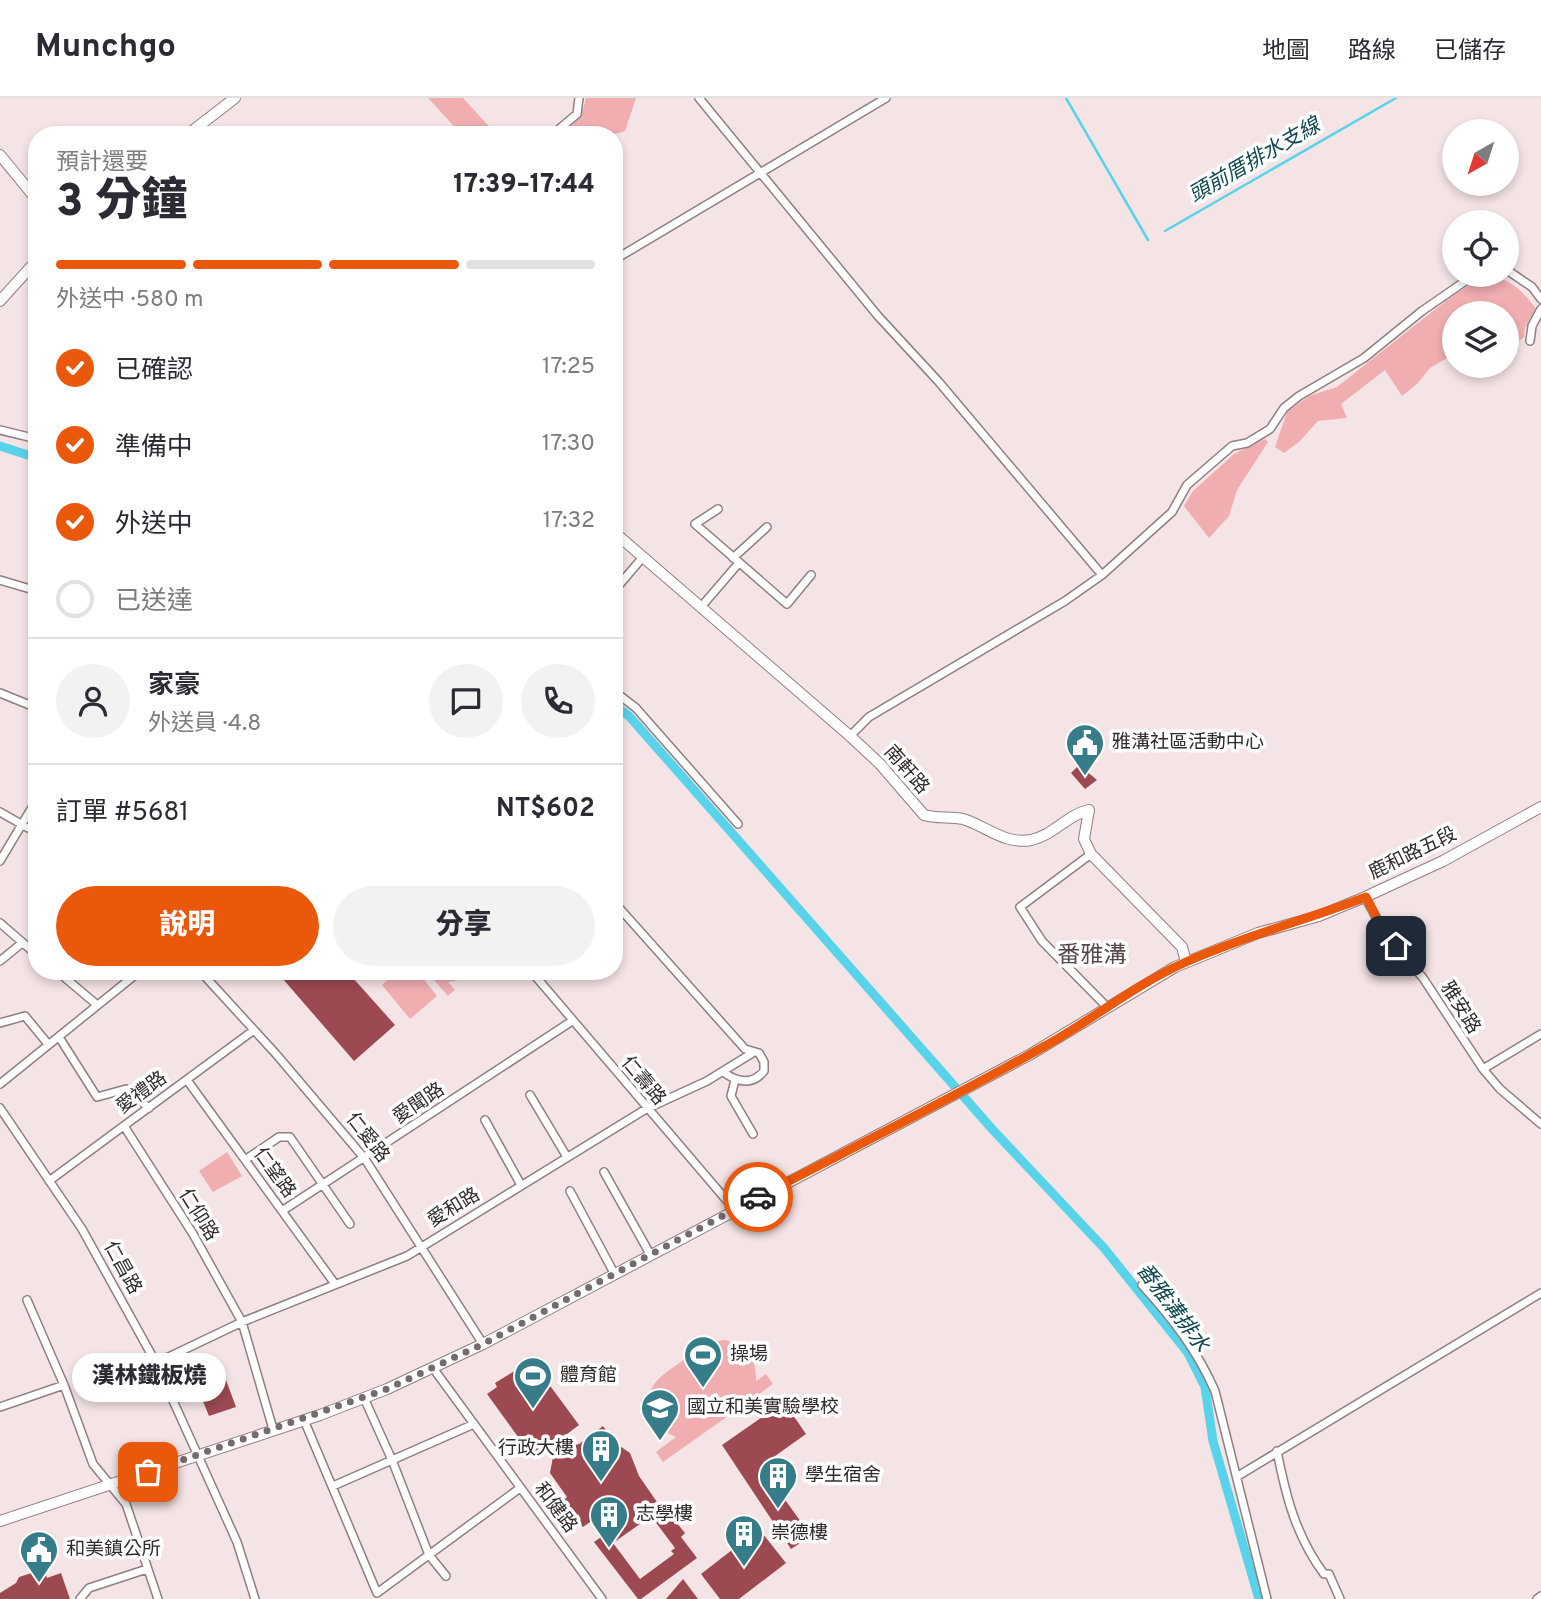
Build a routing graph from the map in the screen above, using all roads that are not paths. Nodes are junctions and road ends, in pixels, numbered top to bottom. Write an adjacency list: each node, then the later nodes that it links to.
1 (579, 98): 6 (street)
2 (699, 98): 8 (street)
3 (886, 98): 8 (street)
4 (230, 100): 5 (main road)
5 (198, 126)
6 (563, 126)
7 (0, 155): 9 (main road)
8 (762, 173): 10 (street); 26 (street)
9 (28, 189)
10 (623, 255)
11 (28, 270): 15 (main road)
12 (1519, 279): 14 (street)
13 (1458, 287): 26 (street)
14 (1541, 299)
15 (0, 301)
16 (1541, 309): 17 (street)
17 (1530, 341)
18 (0, 430): 19 (street)
19 (28, 437)
20 (718, 509): 24 (street)
21 (766, 527): 24 (street)
22 (623, 540): 23 (main road, 南軒路)
23 (643, 557): 28 (street); 30 (main road, 南軒路)
24 (736, 561): 25 (street); 30 (street)
25 (811, 575)
26 (1102, 575): 34 (street)
27 (0, 580): 29 (street)
28 (623, 580)
29 (28, 588)
30 (701, 607): 34 (main road, 南軒路)
31 (0, 693): 33 (street)
32 (623, 699): 39 (street)
33 (28, 704)
34 (850, 736): 41 (main road, 南軒路)
35 (1541, 807): 43 (main road, 鹿和路五段)
36 (0, 811): 38 (street)
37 (28, 813): 38 (street)
38 (22, 823): 40 (street); 42 (street)
39 (738, 824)
40 (28, 827)
41 (1091, 854): 49 (main road); 55 (street)
42 (0, 861)
43 (1366, 897): 49 (main road, 鹿和路五段); 63 (street, 雅安路)
44 (623, 914): 62 (street)
45 (0, 923): 46 (street)
46 (22, 943): 47 (street); 48 (street)
47 (28, 948)
48 (0, 961)
49 (1186, 962): 55 (main road, 鹿和路五段)
50 (68, 980): 54 (street)
51 (128, 980): 54 (street)
52 (208, 980): 58 (street, 仁愛路)
53 (541, 980): 56 (street, 仁壽路)
54 (96, 1004): 60 (street)
55 (1108, 1008): 84 (main road, 鹿和路五段)
56 (572, 1021): 71 (street, 仁壽路); 77 (street, 愛聞路)
57 (0, 1023): 61 (street)
58 (254, 1030): 65 (street, 愛禮路); 77 (street, 仁愛路)
59 (1541, 1034): 63 (street)
60 (59, 1037): 61 (street); 70 (street)
61 (48, 1044): 67 (street)
62 (754, 1052): 64 (street, 愛和路); 66 (street)
63 (1483, 1069): 73 (street, 雅安路)
64 (723, 1072): 66 (street); 71 (street, 愛和路)
65 (187, 1080): 70 (street, 愛禮路); 78 (street, 仁望路)
66 (734, 1080): 75 (street)
67 (0, 1084)
68 (530, 1096): 76 (street)
69 (0, 1108): 80 (street, 仁昌路)
70 (149, 1108): 74 (street, 愛禮路)
71 (646, 1109): 76 (street, 愛和路); 84 (street, 仁壽路)
72 (485, 1120): 81 (street)
73 (1541, 1124)
74 (124, 1126): 80 (street, 愛禮路); 94 (street, 仁仰路)
75 (753, 1134)
76 (567, 1157): 81 (street, 愛和路)
77 (365, 1159): 82 (street, 愛聞路); 87 (street, 仁愛路)
78 (245, 1160): 82 (street); 85 (street, 仁望路)
79 (604, 1172): 88 (street)
80 (49, 1181): 96 (street, 仁昌路)
81 (521, 1185): 87 (street, 愛和路)
82 (323, 1186): 85 (street, 愛聞路); 86 (street)
83 (570, 1191): 89 (street)
84 (734, 1209): 88 (main road, 鹿和路五段)
85 (282, 1211): 90 (street, 仁望路)
86 (350, 1224)
87 (421, 1246): 90 (street, 愛和路); 95 (street, 仁愛路)
88 (650, 1254): 89 (main road, 鹿和路五段)
89 (614, 1273): 95 (main road, 鹿和路五段)
90 (335, 1284): 94 (street, 愛和路)
91 (1142, 1285): 107 (street)
92 (1541, 1293): 104 (street)
93 (27, 1300): 98 (street)
94 (242, 1322): 96 (street, 愛和路); 103 (street, 仁仰路)
95 (483, 1344): 97 (main road, 鹿和路五段)
96 (156, 1363): 105 (street, 仁昌路)
97 (433, 1368): 99 (main road, 鹿和路五段); 102 (street, 和健路)
98 (64, 1385): 100 (street); 108 (street)
99 (364, 1398): 101 (main road, 鹿和路五段); 106 (street)
100 (0, 1407)
101 (304, 1420): 103 (main road, 鹿和路五段); 109 (street)
102 (474, 1424): 106 (street); 110 (street, 和健路)
103 (273, 1429): 105 (main road, 鹿和路五段)
104 (1277, 1451): 107 (street); 121 (street)
105 (199, 1453): 108 (main road, 鹿和路五段); 118 (street, 仁昌路)
106 (392, 1460): 109 (street); 112 (street)
107 (1238, 1476): 120 (street)
108 (109, 1484): 111 (main road, 鹿和路五段); 113 (street)
109 (333, 1486): 112 (street)
110 (520, 1488): 112 (street); 119 (street, 和健路)
111 (1, 1520)
112 (429, 1555): 114 (street)
113 (147, 1569): 116 (street); 117 (street)
114 (446, 1576)
115 (1541, 1596): 122 (street)
116 (80, 1599)
117 (158, 1599)
118 (255, 1599)
119 (602, 1599)
120 (1267, 1599)
121 (1340, 1599)
122 (1537, 1599)

